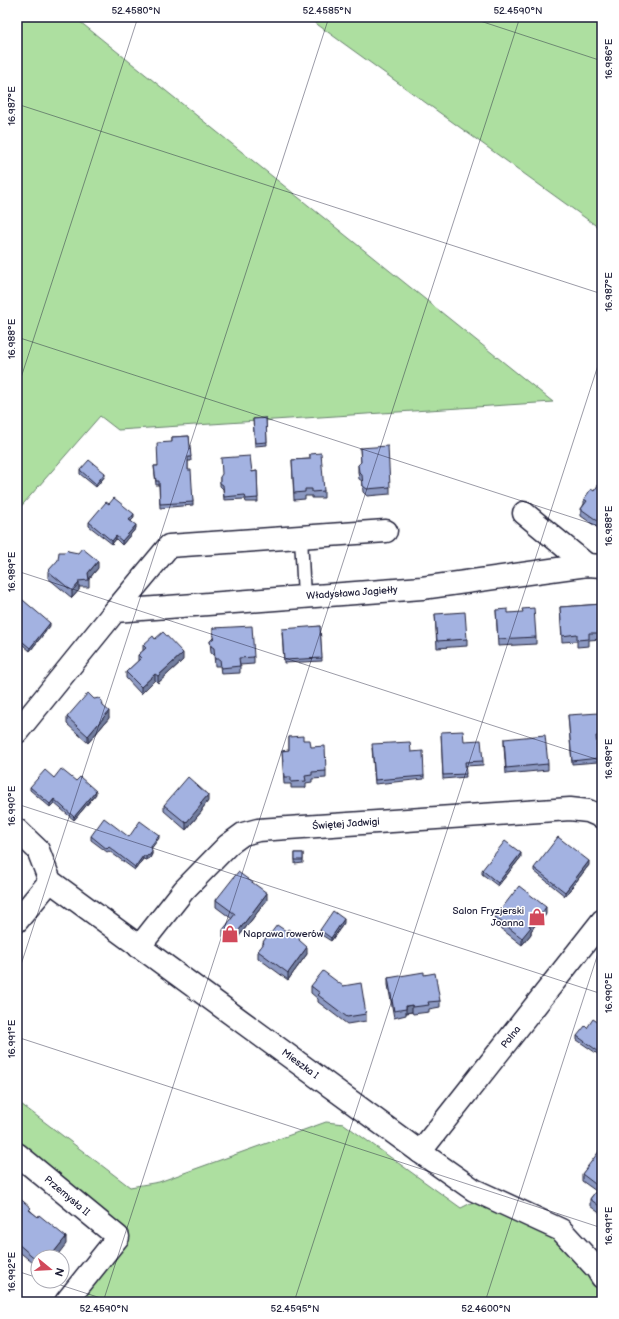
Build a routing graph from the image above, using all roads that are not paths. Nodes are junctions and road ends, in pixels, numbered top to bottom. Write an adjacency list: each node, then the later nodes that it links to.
1 (524, 513): 4 (street, Władysława Jagiełły)
2 (386, 531): 3 (street)
3 (301, 537): 5 (lane); 6 (street)
4 (594, 566): 5 (street, Władysława Jagiełły)
5 (304, 597): 6 (street, Władysława Jagiełły)
6 (115, 610): 7 (street)
7 (17, 732)
8 (602, 817): 13 (street, Świętej Jadwigi)
9 (17, 830): 10 (street)
10 (50, 881): 11 (street); 13 (street, Mieszka I)
11 (17, 921)
12 (602, 922): 14 (street, Polna)
13 (139, 946): 14 (street, Mieszka I)
14 (420, 1152): 16 (street, Mieszka I)
15 (17, 1154): 17 (street, Przemysła II)
16 (602, 1277)
17 (66, 1302)

